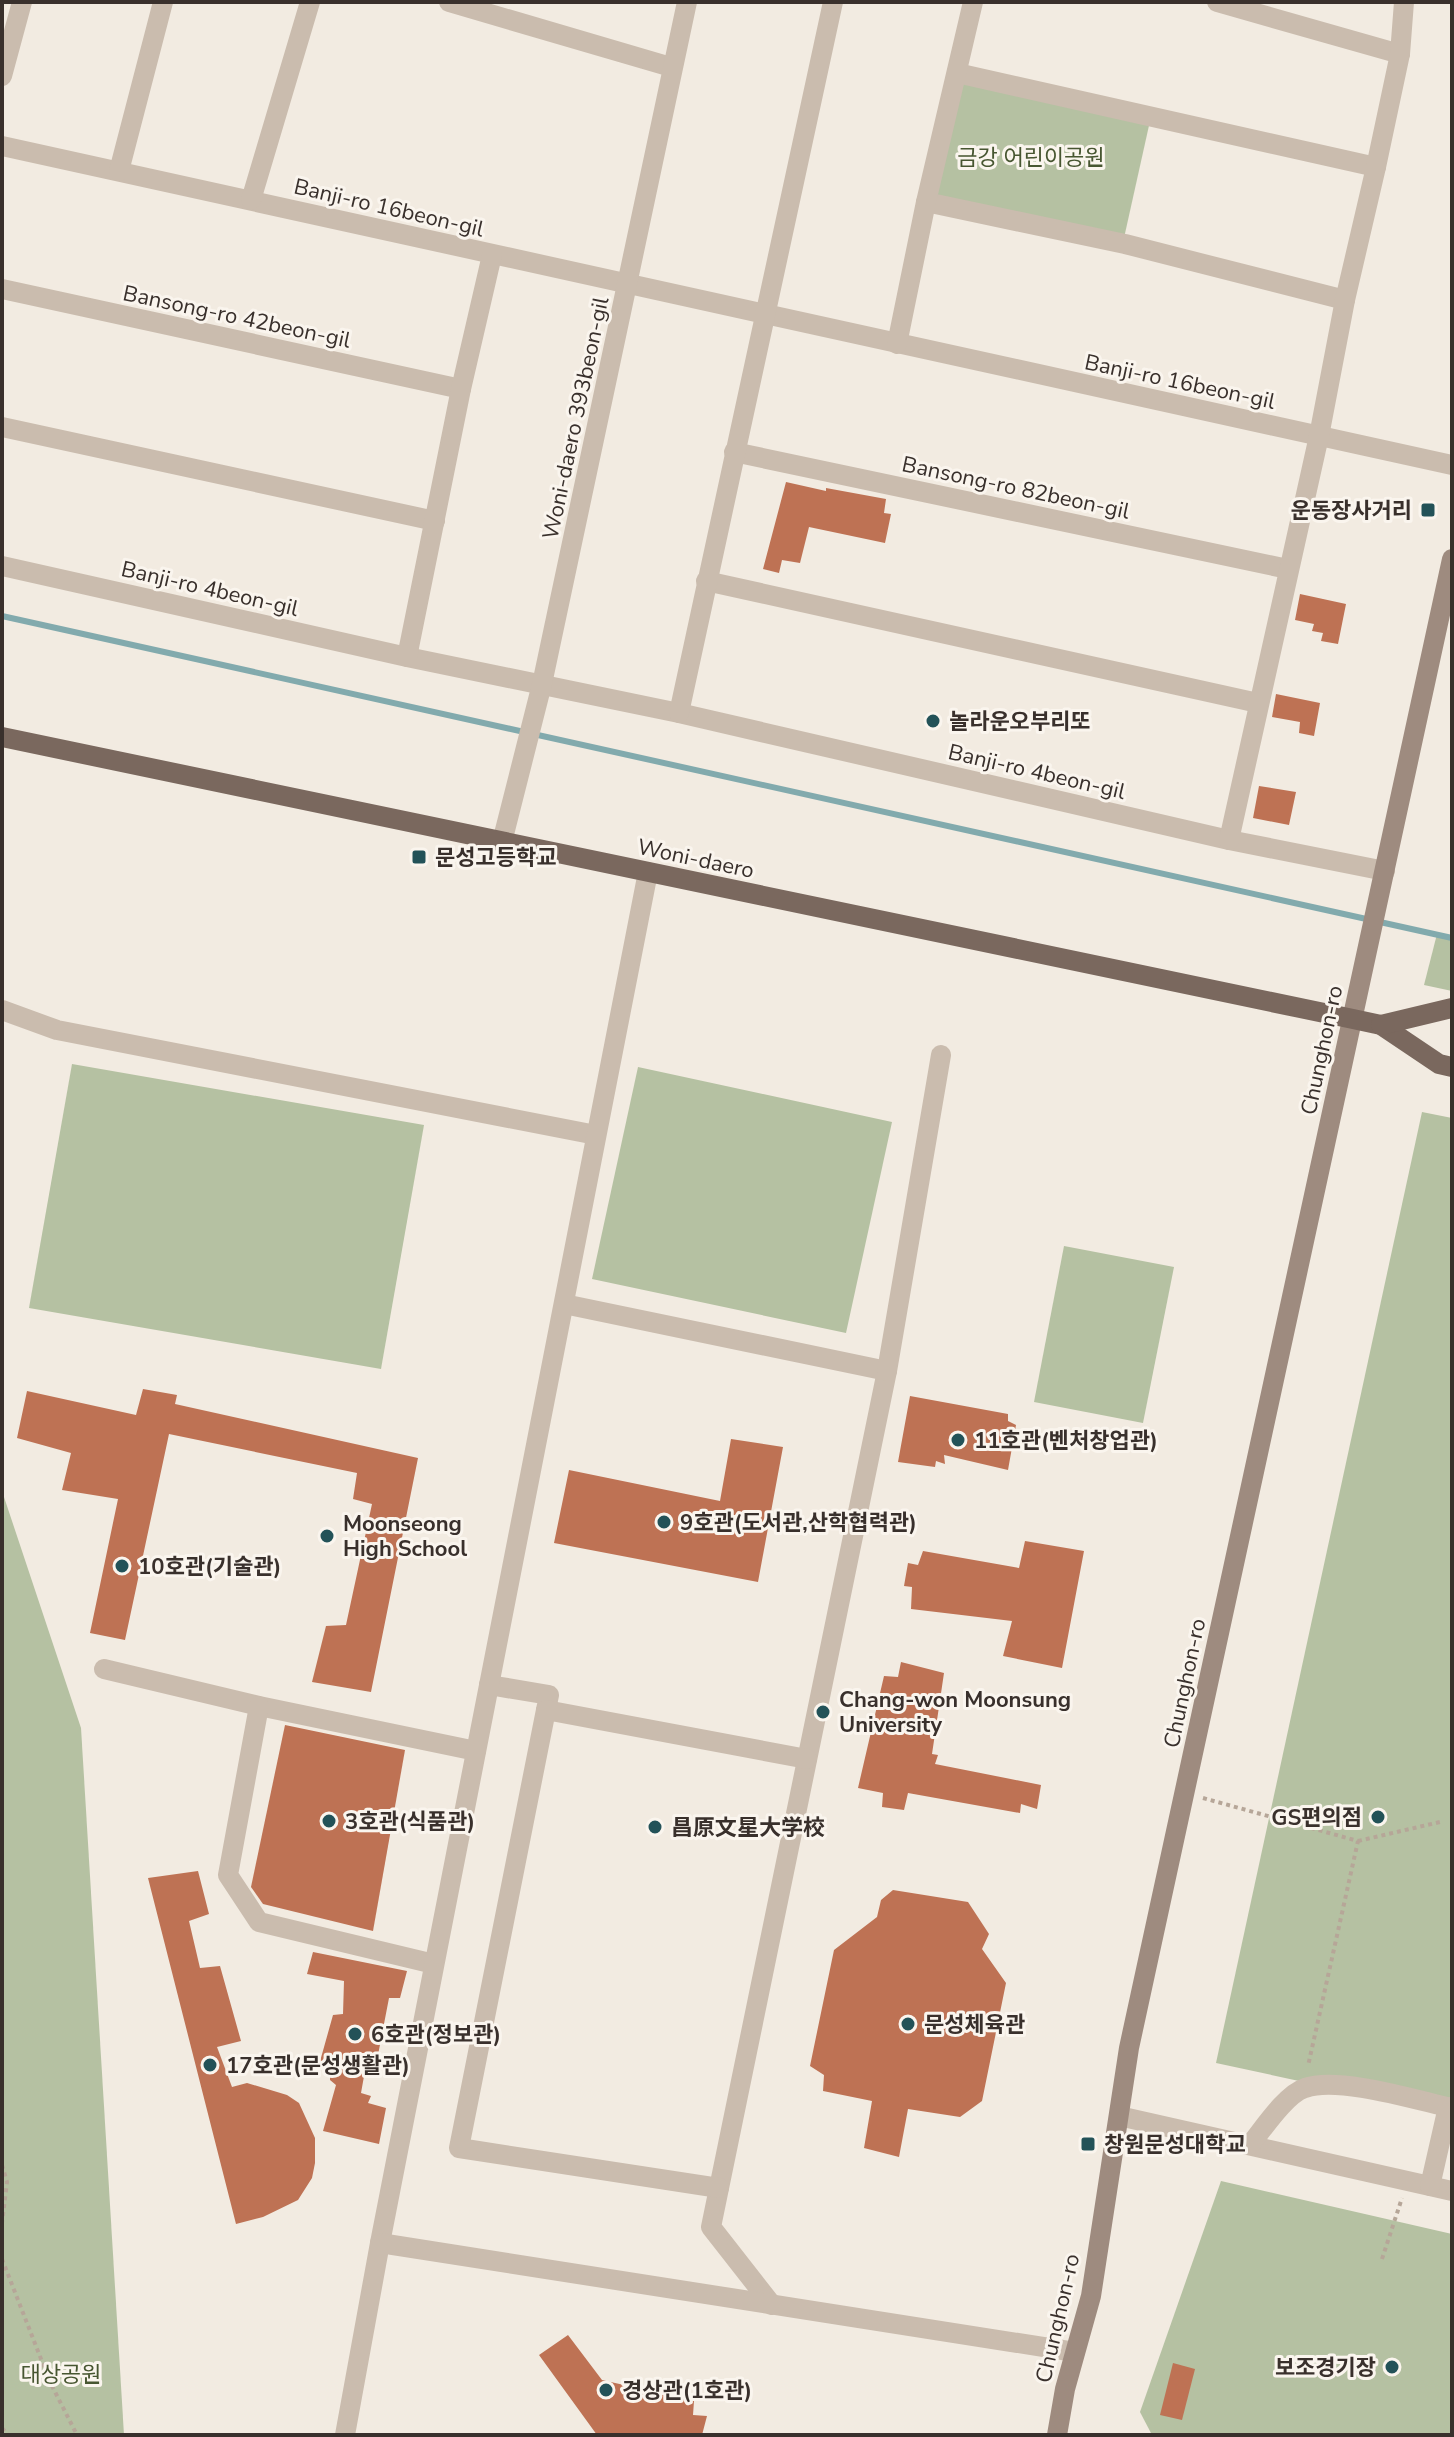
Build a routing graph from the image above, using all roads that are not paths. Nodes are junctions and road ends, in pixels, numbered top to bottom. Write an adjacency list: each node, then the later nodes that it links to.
1 (22, 2): 13 (street)
2 (163, 2): 16 (street)
3 (310, 2): 17 (street)
4 (449, 2): 11 (street)
5 (687, 2): 11 (street, Woni-daero 393beon-gil)
6 (833, 2): 23 (street)
7 (973, 2): 12 (street)
8 (1217, 2): 10 (street)
9 (1404, 2): 10 (street)
10 (1400, 54): 15 (street)
11 (671, 67): 20 (street, Woni-daero 393beon-gil)
12 (957, 73): 15 (street); 18 (street)
13 (2, 76)
14 (2, 146): 16 (street, Banji-ro 16beon-gil)
15 (1376, 167): 22 (street)
16 (119, 171): 17 (street, Banji-ro 16beon-gil)
17 (251, 200): 19 (street, Banji-ro 16beon-gil)
18 (926, 202): 22 (street); 24 (street)
19 (492, 255): 20 (street, Banji-ro 16beon-gil); 25 (street)
20 (628, 283): 23 (street, Banji-ro 16beon-gil); 36 (street, Woni-daero 393beon-gil)
21 (2, 289): 25 (street, Bansong-ro 42beon-gil)
22 (1345, 300): 27 (street)
23 (764, 315): 24 (street, Banji-ro 16beon-gil); 28 (street)
24 (897, 344): 27 (street, Banji-ro 16beon-gil)
25 (461, 389): 30 (street)
26 (2, 427): 30 (street)
27 (1319, 436): 29 (street, Banji-ro 16beon-gil); 33 (street)
28 (734, 452): 33 (street, Bansong-ro 82beon-gil); 34 (street)
29 (1452, 465)
30 (435, 521): 35 (street)
31 (1452, 559): 43 (main road)
32 (2, 566): 35 (street, Banji-ro 4beon-gil)
33 (1288, 569): 37 (street)
34 (706, 581): 37 (street); 38 (street)
35 (407, 657): 36 (street, Banji-ro 4beon-gil)
36 (542, 684): 38 (street, Banji-ro 4beon-gil); 41 (street, Woni-daero 393beon-gil)
37 (1258, 703): 40 (street)
38 (679, 713): 40 (street, Banji-ro 4beon-gil)
39 (2, 737): 41 (main road, Woni-daero)
40 (1229, 840): 43 (street, Banji-ro 4beon-gil)
41 (502, 842): 42 (main road, Woni-daero)
42 (648, 872): 46 (main road, Woni-daero); 50 (street)
43 (1384, 877): 46 (main road, Chunghon-ro)
44 (1452, 1008): 47 (main road, Woni-daero)
45 (2, 1010): 50 (street)
46 (1353, 1019): 47 (main road, Woni-daero); 61 (main road, Chunghon-ro)
47 (1381, 1025): 49 (main road, Woni-daero)
48 (941, 1055): 52 (street)
49 (1452, 1067)
50 (596, 1135): 51 (street)
51 (564, 1304): 52 (street); 54 (street)
52 (887, 1371): 58 (street)
53 (104, 1669): 55 (street)
54 (489, 1685): 56 (street); 57 (street)
55 (259, 1706): 57 (street); 59 (street)
56 (546, 1710): 58 (street); 64 (street)
57 (476, 1751): 59 (street)
58 (807, 1759): 64 (street)
59 (434, 1964): 66 (street)
60 (1450, 2107): 62 (street); 63 (street)
61 (1119, 2116): 62 (street); 68 (main road, Chunghon-ro)
62 (1250, 2145): 63 (street)
63 (1430, 2186): 65 (street)
64 (719, 2188): 67 (street)
65 (1452, 2191)
66 (380, 2243): 67 (street); 69 (street)
67 (772, 2305): 68 (street)
68 (1075, 2352): 70 (main road, Chunghon-ro)
69 (345, 2435)
70 (1057, 2435)

